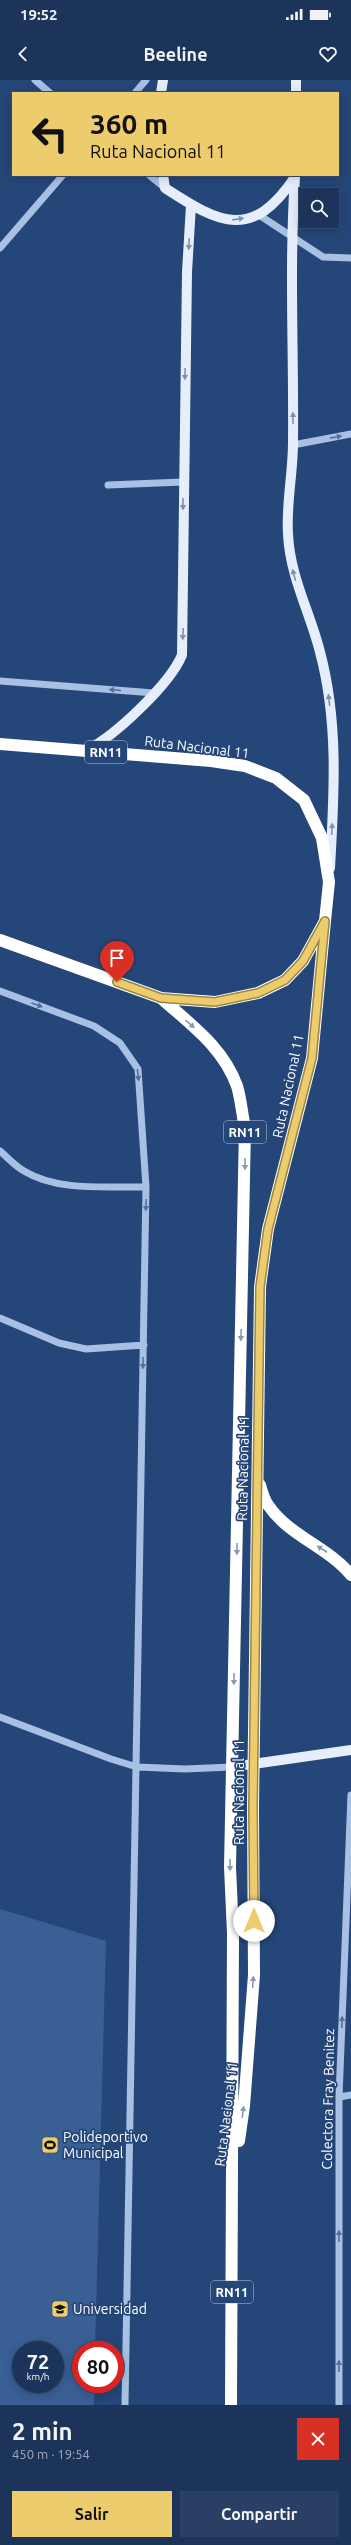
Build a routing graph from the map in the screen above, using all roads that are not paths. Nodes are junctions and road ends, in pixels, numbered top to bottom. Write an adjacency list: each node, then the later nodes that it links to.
1 (35, 80): 5 (street)
2 (146, 80): 6 (street)
3 (163, 80): 7 (main road)
4 (296, 80): 8 (main road)
5 (49, 92)
6 (136, 92)
7 (161, 92)
8 (296, 92)
9 (62, 176): 17 (street)
10 (150, 176): 13 (street)
11 (163, 176): 13 (main road)
12 (295, 176): 15 (main road); 16 (main road)
13 (165, 188): 14 (main road)
14 (191, 205): 15 (main road, one-way to 15); 21 (main road, one-way to 21)
15 (260, 215): 16 (street)
16 (291, 237): 18 (street); 20 (main road, one-way to 16)
17 (0, 248)
18 (351, 258)
19 (351, 434): 20 (street, one-way to 19)
20 (293, 445): 27 (main road, one-way to 20)
21 (183, 482): 22 (street); 24 (main road, one-way to 24)
22 (108, 485)
23 (0, 681): 24 (street, one-way to 23)
24 (154, 693): 26 (main road)
25 (0, 744): 26 (highway, Ruta Nacional 11 / RN11)
26 (88, 750): 27 (highway, Ruta Nacional 11 / RN11)
27 (329, 882): 28 (highway, Ruta Nacional 11 / RN11)
28 (325, 921): 31 (highway, Ruta Nacional 11 / RN11); 36 (highway, Ruta Nacional 11 / RN11)
29 (0, 940): 31 (highway, Ruta Nacional 11 / RN11)
30 (0, 991): 33 (street, one-way to 33)
31 (161, 998): 42 (highway, Ruta Nacional 11 / RN11, one-way to 42)
32 (0, 1151): 33 (street)
33 (146, 1187): 35 (street, one-way to 35)
34 (0, 1318): 35 (street)
35 (144, 1345): 41 (street, one-way to 41)
36 (258, 1480): 37 (highway, one-way to 36); 40 (highway, Ruta Nacional 11 / RN11)
37 (351, 1574)
38 (0, 1717): 41 (street)
39 (351, 1750): 40 (main road)
40 (253, 1764): 42 (main road); 46 (highway, Ruta Nacional 11 / RN11, one-way to 40)
41 (137, 1767): 42 (street); 47 (street)
42 (232, 1767): 46 (highway, Ruta Nacional 11 / RN11, one-way to 46)
43 (351, 1794): 45 (street, Colectora Fray Benitez, one-way to 43)
44 (351, 2095): 45 (street)
45 (340, 2097): 49 (street, Colectora Fray Benitez, one-way to 45)
46 (233, 2178): 48 (highway, RN11)
47 (125, 2405)
48 (231, 2405)
49 (339, 2405)

